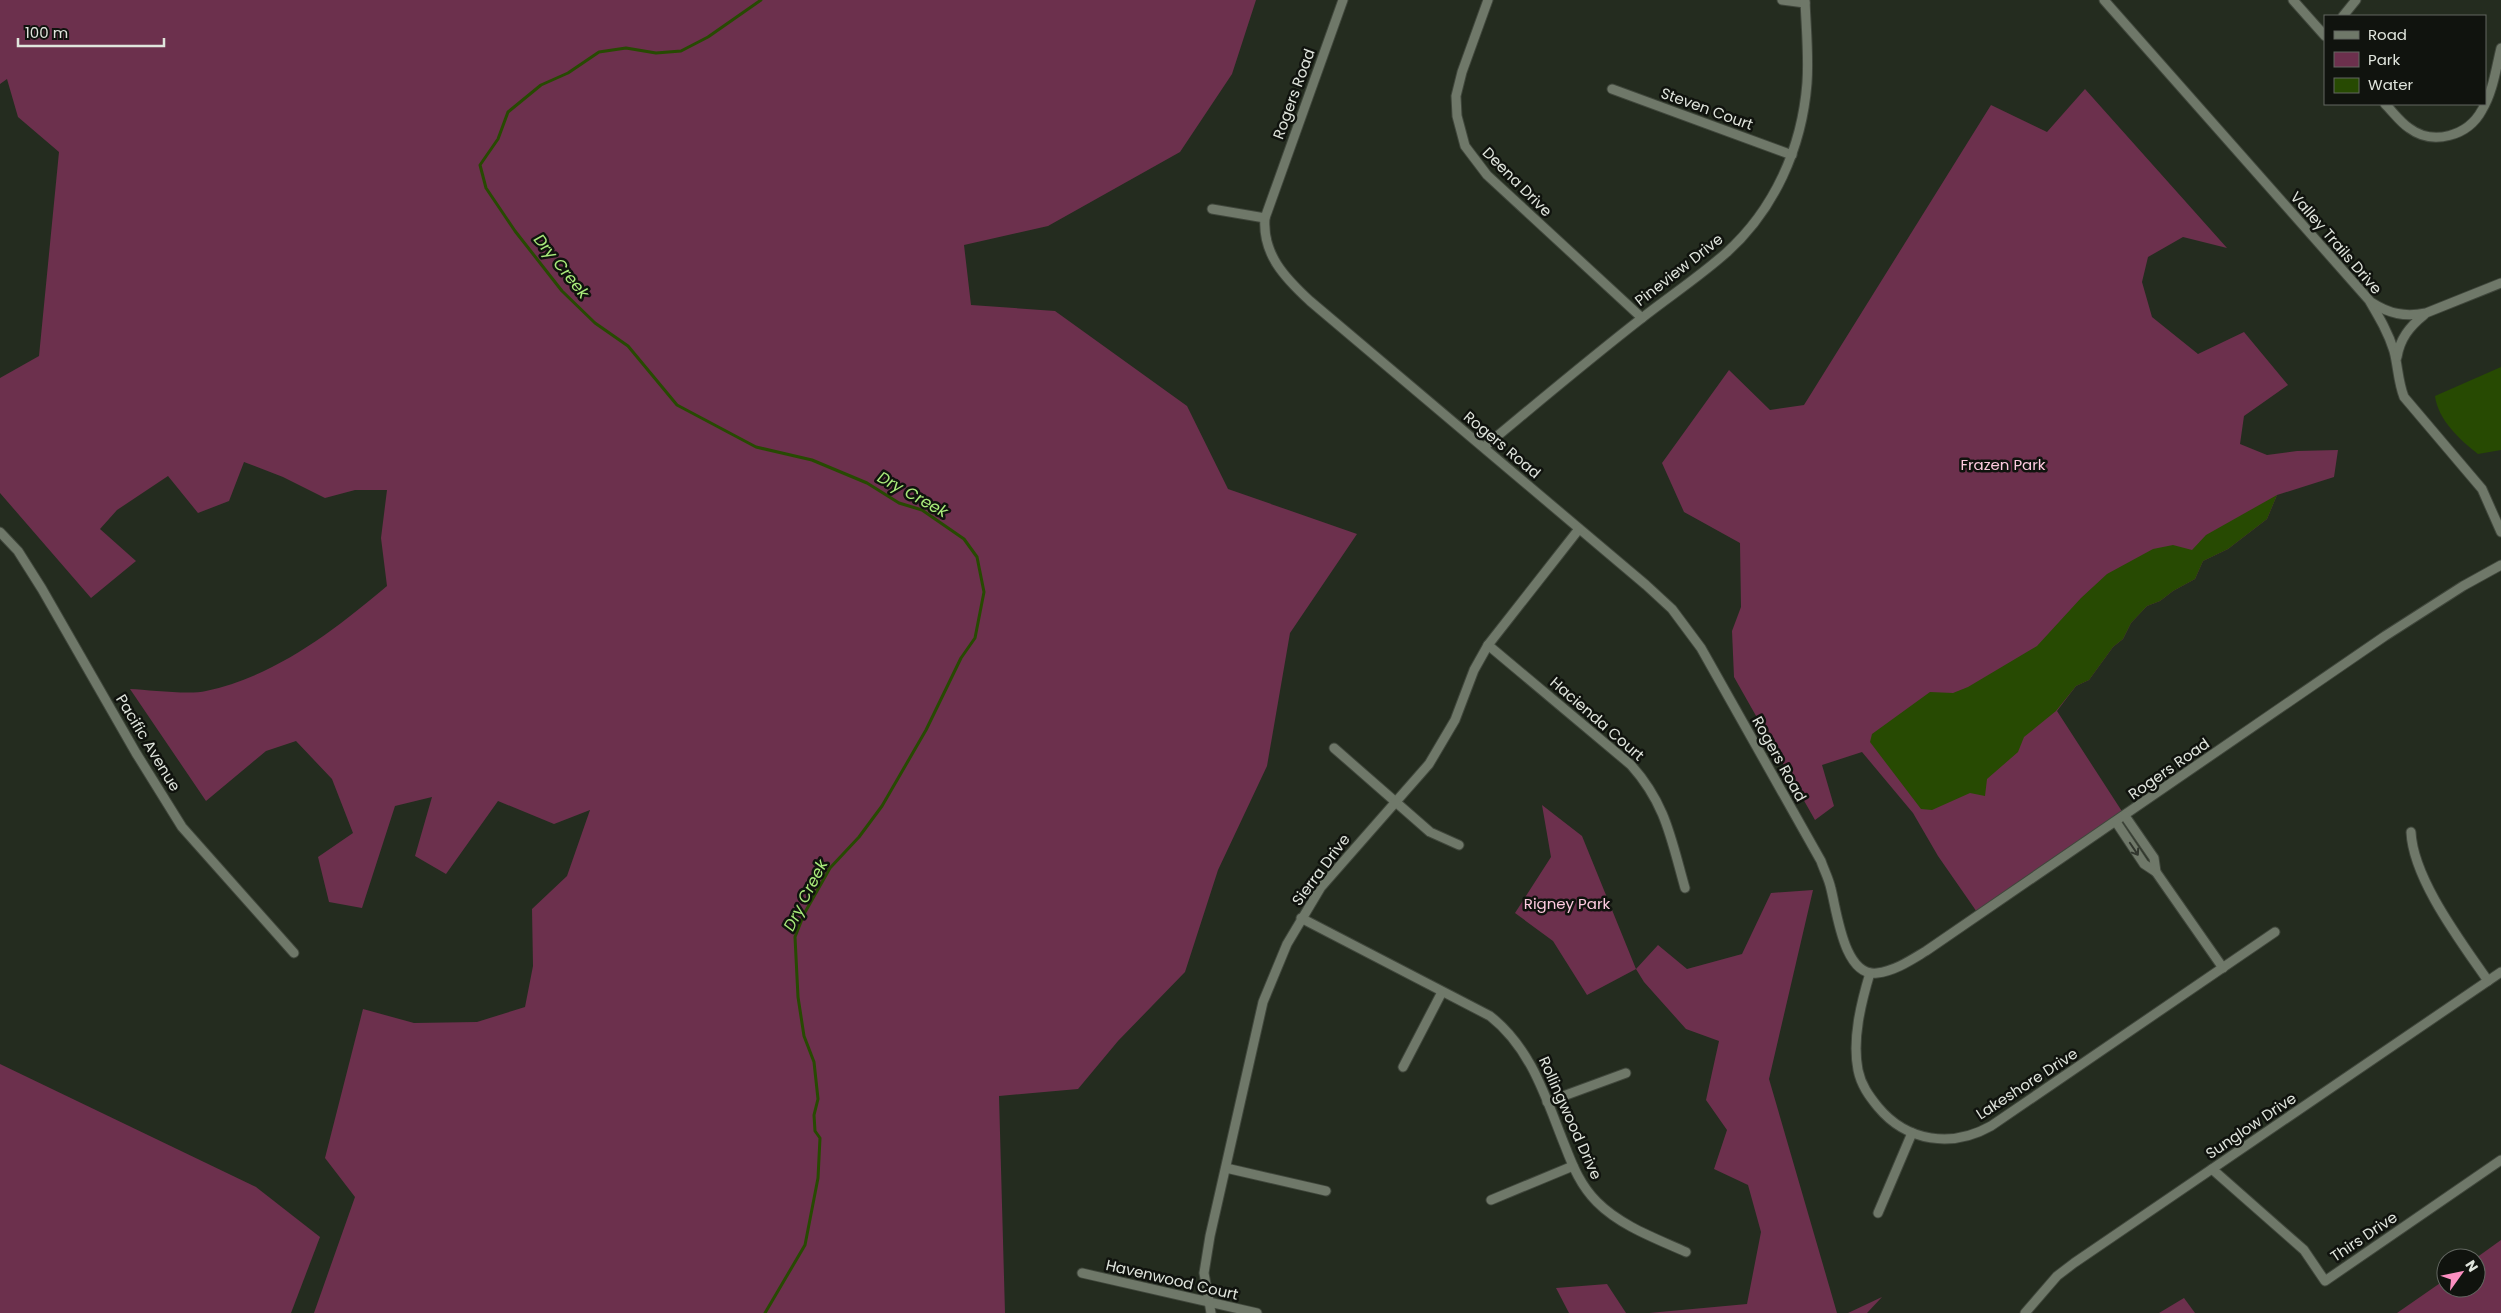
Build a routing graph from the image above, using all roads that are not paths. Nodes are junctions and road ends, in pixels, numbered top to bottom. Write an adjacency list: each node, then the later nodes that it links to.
1 (1343, 0): 17 (street, Rogers Road)
2 (1488, 0): 21 (street, Deena Drive)
3 (1782, 0): 6 (street)
4 (2294, 0): 9 (street)
5 (2356, 0): 8 (street)
6 (1805, 2): 15 (street, Pineview Drive)
7 (2106, 2): 19 (street, Valley Trails Drive)
8 (2344, 15)
9 (2324, 33)
10 (2501, 48): 12 (street)
11 (1612, 89): 15 (street, Steven Court)
12 (2486, 102)
13 (2386, 105): 14 (street)
14 (2485, 105)
15 (1792, 155): 21 (street, Pineview Drive)
16 (1212, 209): 17 (street)
17 (1264, 218): 23 (street, Rogers Road)
18 (2501, 283): 20 (street)
19 (2369, 300): 20 (street); 22 (street, Valley Trails Drive)
20 (2426, 313): 22 (street)
21 (1642, 318): 23 (street, Pineview Drive)
22 (2397, 362): 26 (street, Valley Trails Drive)
23 (1484, 447): 24 (street, Rogers Road)
24 (1579, 529): 28 (street, Sierra Drive); 41 (street, Rogers Road)
25 (0, 532): 39 (street, Pacific Avenue)
26 (2501, 532)
27 (2501, 565): 31 (street, Rogers Road)
28 (1488, 644): 30 (street, Sierra Drive); 36 (street, Hacienda Court)
29 (1334, 748): 30 (street)
30 (1394, 802): 34 (street); 37 (street, Sierra Drive)
31 (2125, 816): 32 (street, Rogers Road); 35 (street)
32 (2116, 822): 35 (street, one-way to 35); 41 (street, Rogers Road)
33 (2411, 832): 43 (street)
34 (1459, 845)
35 (2156, 872): 40 (street)
36 (1685, 888)
37 (1301, 918): 44 (street, Rollingwood Drive); 51 (street, Sierra Drive)
38 (2275, 932): 40 (street, Lakeshore Drive)
39 (294, 953)
40 (2223, 968): 48 (street, Lakeshore Drive)
41 (1870, 972): 48 (street, Lakeshore Drive)
42 (2501, 972): 43 (street, Sunglow Drive)
43 (2488, 981): 52 (street, Sunglow Drive)
44 (1442, 992): 45 (street); 47 (street, Rollingwood Drive)
45 (1403, 1067)
46 (1626, 1073): 47 (street)
47 (1547, 1102): 50 (street, Rollingwood Drive)
48 (1912, 1133): 55 (street)
49 (2501, 1160): 52 (street, Thirs Drive)
50 (1573, 1166): 54 (street); 56 (street, Rollingwood Drive)
51 (1226, 1168): 53 (street); 58 (street, Sierra Drive)
52 (2212, 1169): 61 (street, Sunglow Drive)
53 (1326, 1191)
54 (1491, 1200)
55 (1878, 1213)
56 (1686, 1252)
57 (1082, 1274): 58 (street, Havenwood Court)
58 (1209, 1301): 59 (street, Sierra Drive); 60 (street, Havenwood Court)
59 (1211, 1313)
60 (1257, 1313)
61 (2025, 1313)

